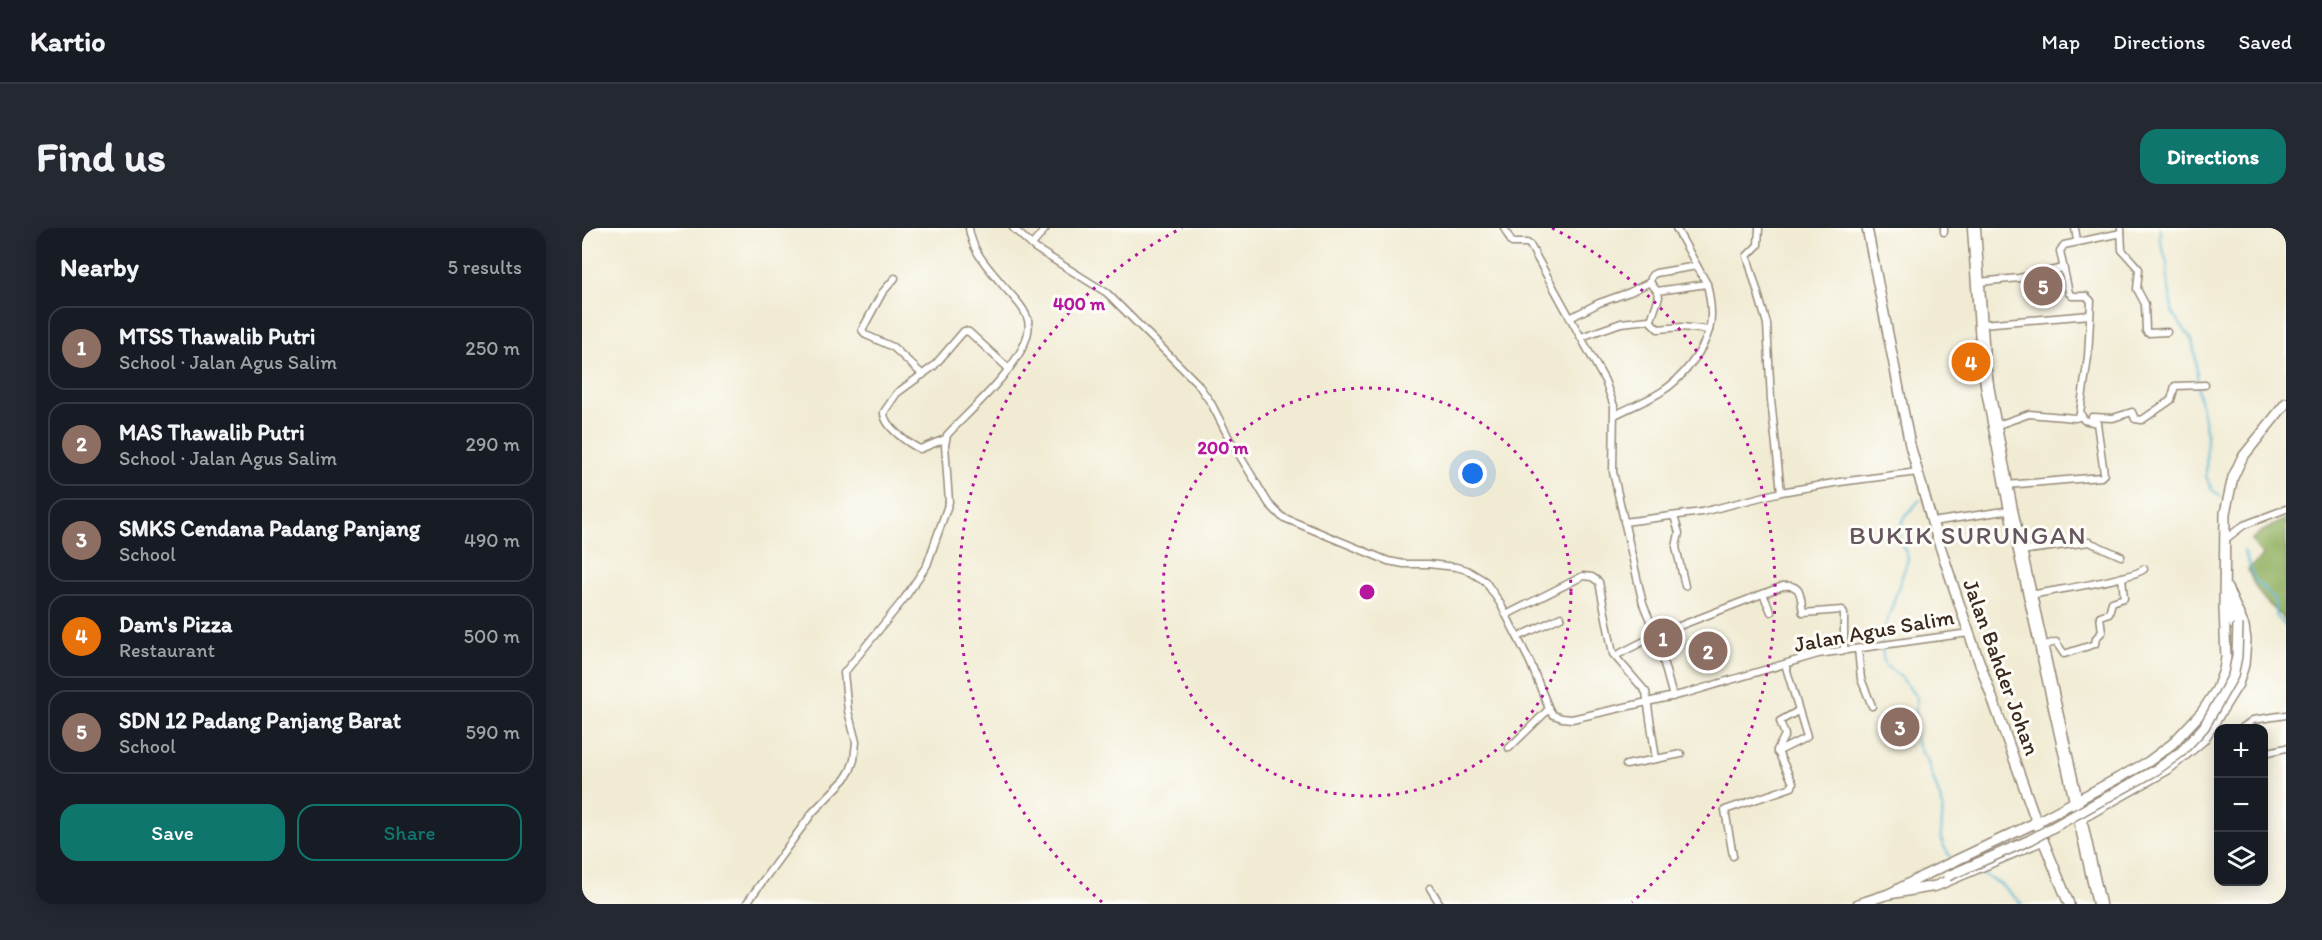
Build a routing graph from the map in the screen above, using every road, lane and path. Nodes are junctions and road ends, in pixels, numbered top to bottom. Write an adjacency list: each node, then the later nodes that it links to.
1 (969, 228): 27 (street)
2 (1013, 228): 12 (street)
3 (1046, 228): 12 (street)
4 (1504, 228): 21 (street)
5 (1676, 228): 13 (street)
6 (1758, 228): 37 (street)
7 (1974, 228): 17 (highway)
8 (2075, 228): 11 (street)
9 (1869, 229): 35 (main road, Jalan Bahder Johan)
10 (2121, 230): 11 (street); 25 (street)
11 (2077, 241): 14 (street)
12 (1032, 245): 53 (street)
13 (1697, 266): 16 (street); 18 (street)
14 (2063, 268): 17 (street); 20 (street)
15 (895, 278): 28 (street)
16 (1650, 282): 19 (street); 21 (street)
17 (1979, 282): 23 (highway)
18 (1707, 284): 19 (street); 24 (street)
19 (1657, 291): 22 (street)
20 (2090, 315): 23 (street); 32 (street)
21 (1570, 318): 26 (street)
22 (1651, 320): 24 (street); 26 (street)
23 (1982, 324): 33 (highway)
24 (1709, 330): 31 (street)
25 (2167, 333)
26 (1581, 337): 31 (street)
27 (1009, 369): 28 (street); 34 (street)
28 (923, 375): 34 (street)
29 (2205, 385): 32 (street)
30 (2286, 403): 43 (main road)
31 (1615, 415): 41 (street)
32 (2080, 416): 33 (street); 36 (street)
33 (1995, 426): 36 (highway)
34 (945, 439): 86 (street)
35 (1918, 472): 37 (street); 42 (main road, Jalan Bahder Johan)
36 (2007, 485): 39 (highway)
37 (1781, 492): 40 (street)
38 (2286, 509): 43 (street)
39 (2011, 510): 42 (street); 44 (highway)
40 (1674, 516): 41 (street); 48 (street)
41 (1624, 522): 56 (street)
42 (1932, 522): 55 (main road, Jalan Bahder Johan)
43 (2227, 538): 49 (main road)
44 (2020, 551): 45 (street); 51 (highway)
45 (2121, 556)
46 (2144, 569): 47 (street)
47 (2122, 577): 51 (street); 58 (street)
48 (1685, 586)
49 (2228, 593): 71 (main road); 79 (main road); 85 (main road, bridge)
50 (1763, 594): 52 (street); 56 (street); 60 (street)
51 (2030, 595): 58 (highway)
52 (1771, 612)
53 (1506, 615): 57 (street); 61 (street)
54 (1561, 617): 57 (street)
55 (1969, 633): 59 (street, Jalan Agus Salim); 81 (main road, Jalan Bahder Johan)
56 (1656, 635): 61 (street); 63 (street)
57 (1518, 637): 66 (street)
58 (2042, 646): 79 (highway)
59 (1858, 648): 60 (street, Jalan Agus Salim); 65 (street)
60 (1844, 650): 62 (street, Jalan Agus Salim)
61 (1615, 656): 64 (street)
62 (1785, 664): 63 (street, Jalan Agus Salim); 67 (street)
63 (1673, 697): 64 (street, Jalan Agus Salim)
64 (1648, 703): 66 (street, Jalan Agus Salim); 77 (street)
65 (1872, 706)
66 (1549, 709): 72 (street)
67 (1798, 711): 74 (street); 74 (street)
68 (2286, 715): 69 (street)
69 (2248, 724)
70 (2214, 731): 71 (street)
71 (2208, 732): 80 (main road)
72 (1509, 748)
73 (2286, 748): 75 (street)
74 (1777, 752): 83 (street)
75 (2268, 752)
76 (1681, 754): 77 (street)
77 (1656, 759): 78 (street)
78 (1626, 765)
79 (2076, 801): 80 (highway); 81 (main road)
80 (2080, 819): 90 (highway)
81 (2037, 822): 82 (main road, Jalan Bahder Johan); 85 (main road)
82 (2043, 840): 85 (main road); 89 (main road, Jalan Bahder Johan)
83 (1732, 856)
84 (1430, 888): 87 (street)
85 (1903, 890): 88 (main road)
86 (746, 904)
87 (1440, 904)
88 (1858, 904)
89 (2069, 904)
90 (2099, 904)

